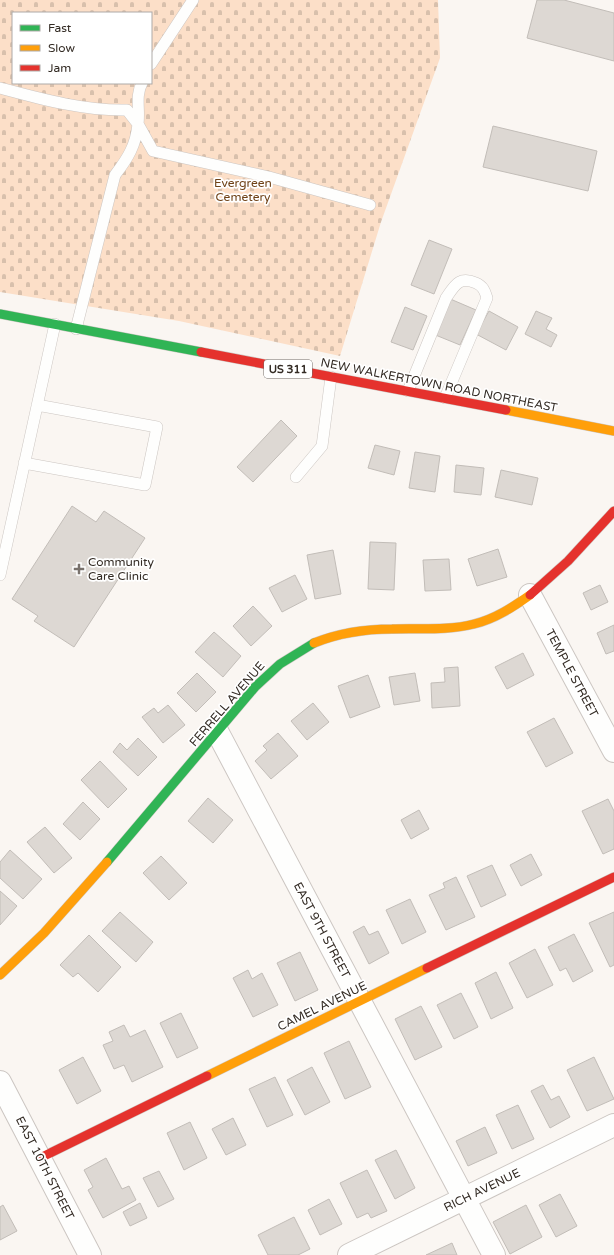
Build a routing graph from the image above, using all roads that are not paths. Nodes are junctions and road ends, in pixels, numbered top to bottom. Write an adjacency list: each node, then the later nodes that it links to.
1 (193, 0): 2 (lane)
2 (152, 62)
3 (142, 84): 5 (lane)
4 (0, 88): 5 (lane)
5 (138, 124): 6 (lane); 9 (lane)
6 (370, 205)
7 (0, 314): 8 (street, NEW WALKERTOWN ROAD NORTHEAST / US 311)
8 (55, 324): 9 (street, NEW WALKERTOWN ROAD NORTHEAST / US 311); 13 (lane)
9 (76, 329): 10 (street, NEW WALKERTOWN ROAD NORTHEAST / US 311)
10 (331, 377): 11 (street, NEW WALKERTOWN ROAD NORTHEAST / US 311); 16 (lane)
11 (408, 391): 12 (street, NEW WALKERTOWN ROAD NORTHEAST / US 311); 12 (lane)
12 (445, 398): 14 (street, NEW WALKERTOWN ROAD NORTHEAST / US 311)
13 (37, 405): 15 (lane); 15 (lane)
14 (614, 431)
15 (24, 462): 18 (lane)
16 (296, 478)
17 (614, 511): 19 (street, FERRELL AVENUE)
18 (0, 575)
19 (530, 595): 20 (street, FERRELL AVENUE); 21 (street, TEMPLE STREET)
20 (218, 733): 23 (street, FERRELL AVENUE); 24 (street, EAST 9TH STREET)
21 (614, 751)
22 (614, 877): 24 (street, CAMEL AVENUE)
23 (0, 975)
24 (359, 1002): 28 (street, CAMEL AVENUE); 29 (street, EAST 9TH STREET)
25 (0, 1082): 26 (street, EAST 10TH STREET)
26 (9, 1119): 28 (street, EAST 10TH STREET)
27 (614, 1125): 29 (street, RICH AVENUE)
28 (40, 1158): 30 (street, EAST 10TH STREET)
29 (465, 1198): 31 (street, RICH AVENUE); 32 (street, EAST 9TH STREET)
30 (90, 1255)
31 (349, 1255)
32 (494, 1255)

